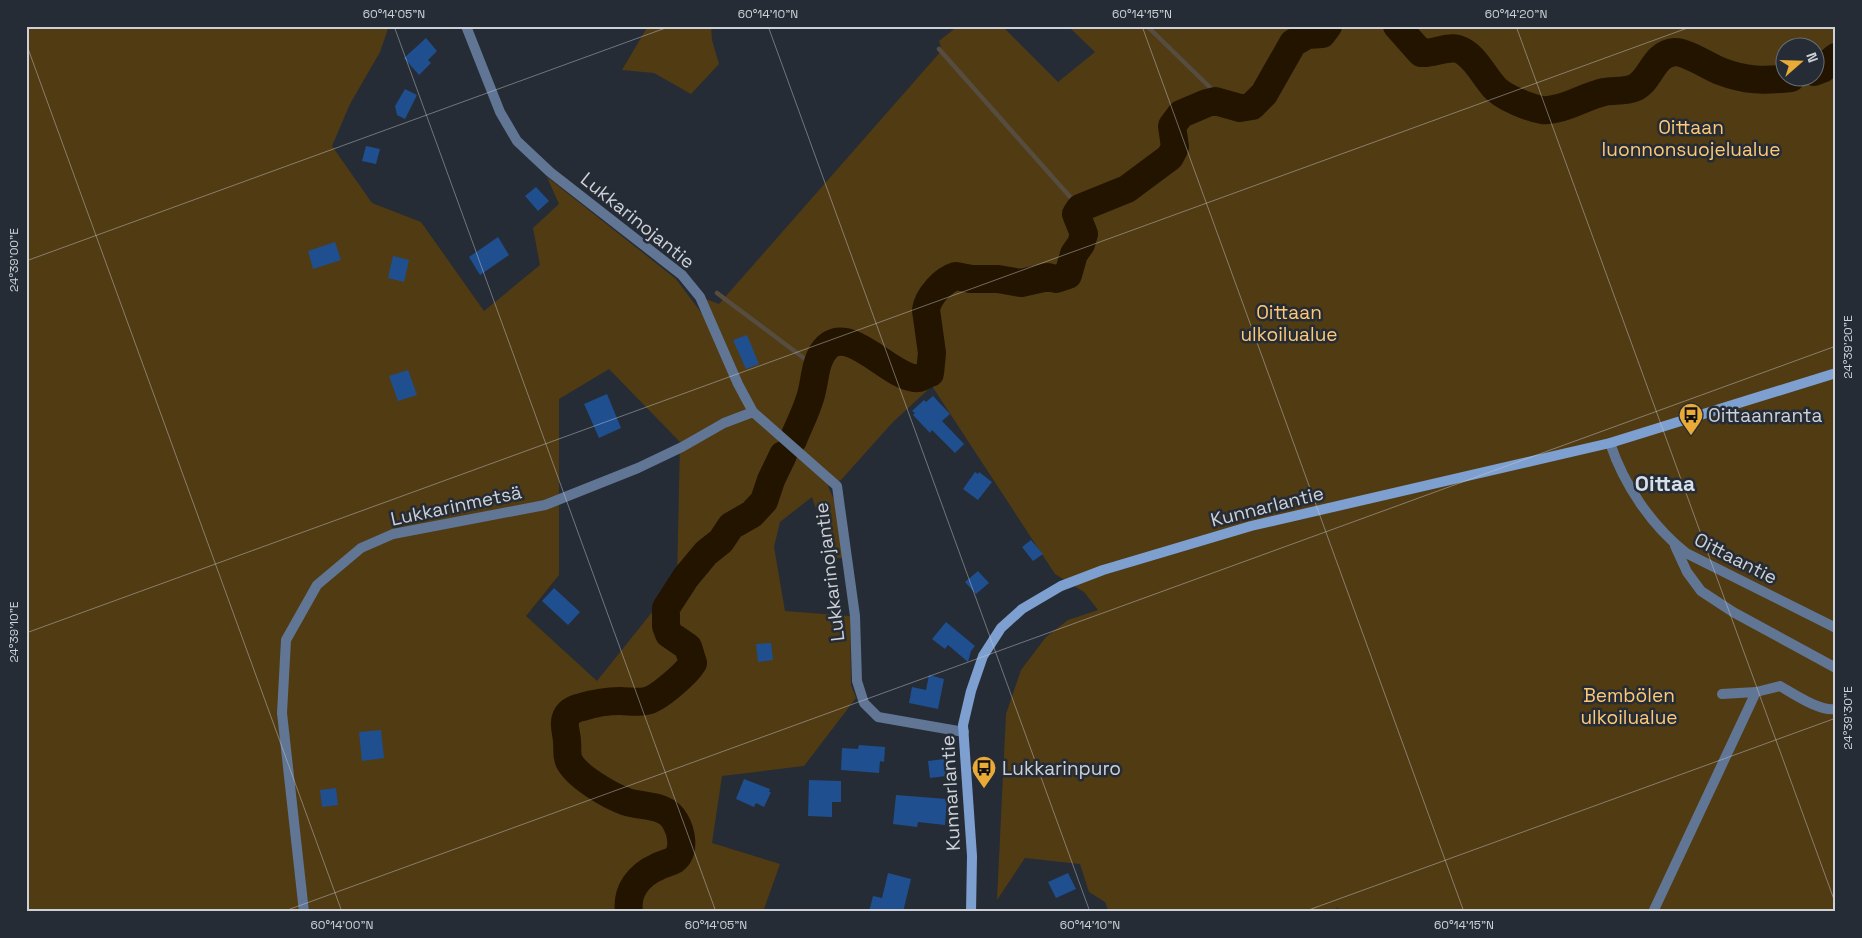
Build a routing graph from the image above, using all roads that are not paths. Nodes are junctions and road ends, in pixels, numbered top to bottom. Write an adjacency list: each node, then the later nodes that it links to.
1 (466, 26): 3 (street, Lukkarinojantie)
2 (1836, 373): 4 (main road, Kunnarlantie)
3 (753, 412): 11 (street, Lukkarinojantie); 12 (street, Lukkarinmetsä)
4 (1610, 443): 5 (street, Oittaantie); 11 (main road, Kunnarlantie)
5 (1673, 543): 6 (street, Oittaantie); 7 (street)
6 (1836, 628)
7 (1836, 668)
8 (1756, 692): 9 (street); 10 (street); 14 (street)
9 (1722, 694)
10 (1836, 709)
11 (964, 732): 13 (main road, Kunnarlantie)
12 (304, 912)
13 (971, 912)
14 (1653, 912)

